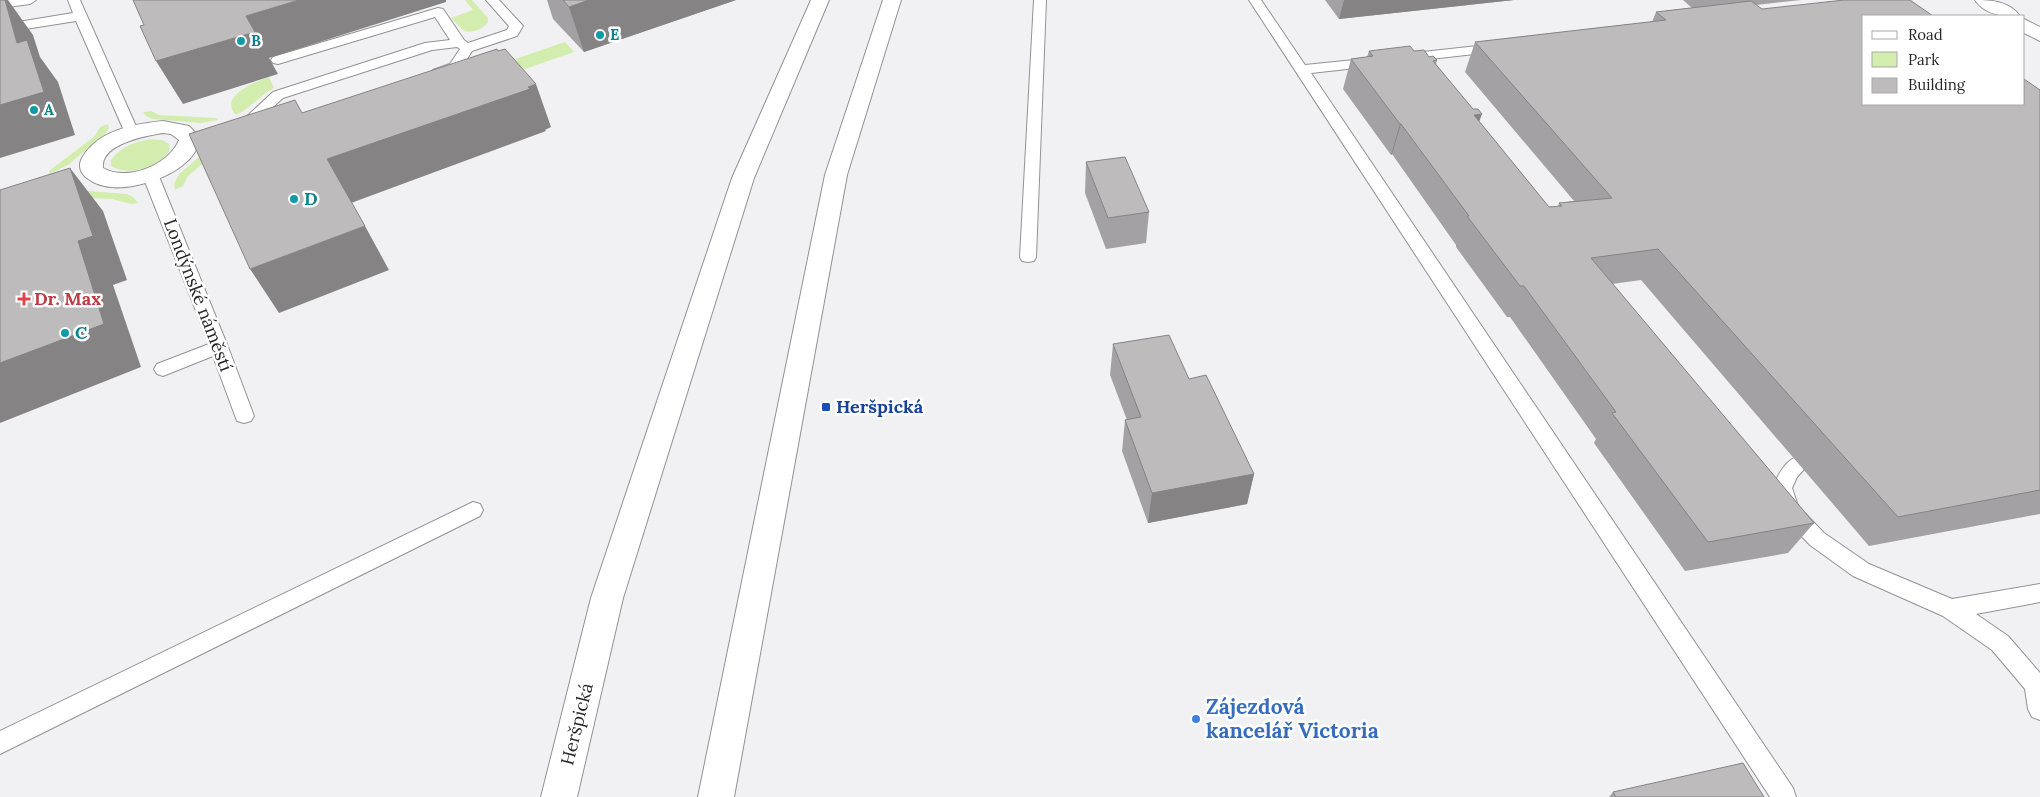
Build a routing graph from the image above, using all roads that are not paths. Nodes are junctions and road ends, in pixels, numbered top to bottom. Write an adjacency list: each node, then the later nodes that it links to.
1 (30, 0): 9 (lane)
2 (74, 0): 11 (lane)
3 (492, 0): 15 (lane)
4 (820, 0): 34 (main road, Heršpická)
5 (892, 0): 35 (main road)
6 (1040, 0): 23 (lane)
7 (1254, 0): 18 (lane)
8 (1984, 0): 10 (main road)
9 (0, 4)
10 (2008, 15)
11 (81, 16): 13 (lane); 21 (lane)
12 (2025, 26): 14 (main road)
13 (0, 29)
14 (2040, 35)
15 (463, 46): 17 (lane); 19 (lane); 20 (lane)
16 (1508, 46): 18 (lane)
17 (278, 60)
18 (1301, 70): 36 (lane)
19 (428, 76)
20 (267, 120)
21 (132, 133): 22 (main road); 22 (main road)
22 (150, 174): 24 (lane, Londýnské náměstí)
23 (1028, 257)
24 (219, 347): 25 (lane); 26 (lane, Londýnské náměstí)
25 (163, 369)
26 (244, 416)
27 (1799, 464): 30 (lane)
28 (473, 510): 33 (lane)
29 (2040, 593): 30 (lane)
30 (1951, 610): 31 (lane)
31 (2038, 684): 32 (lane)
32 (2040, 709)
33 (0, 743)
34 (559, 797)
35 (716, 797)
36 (1784, 797)

